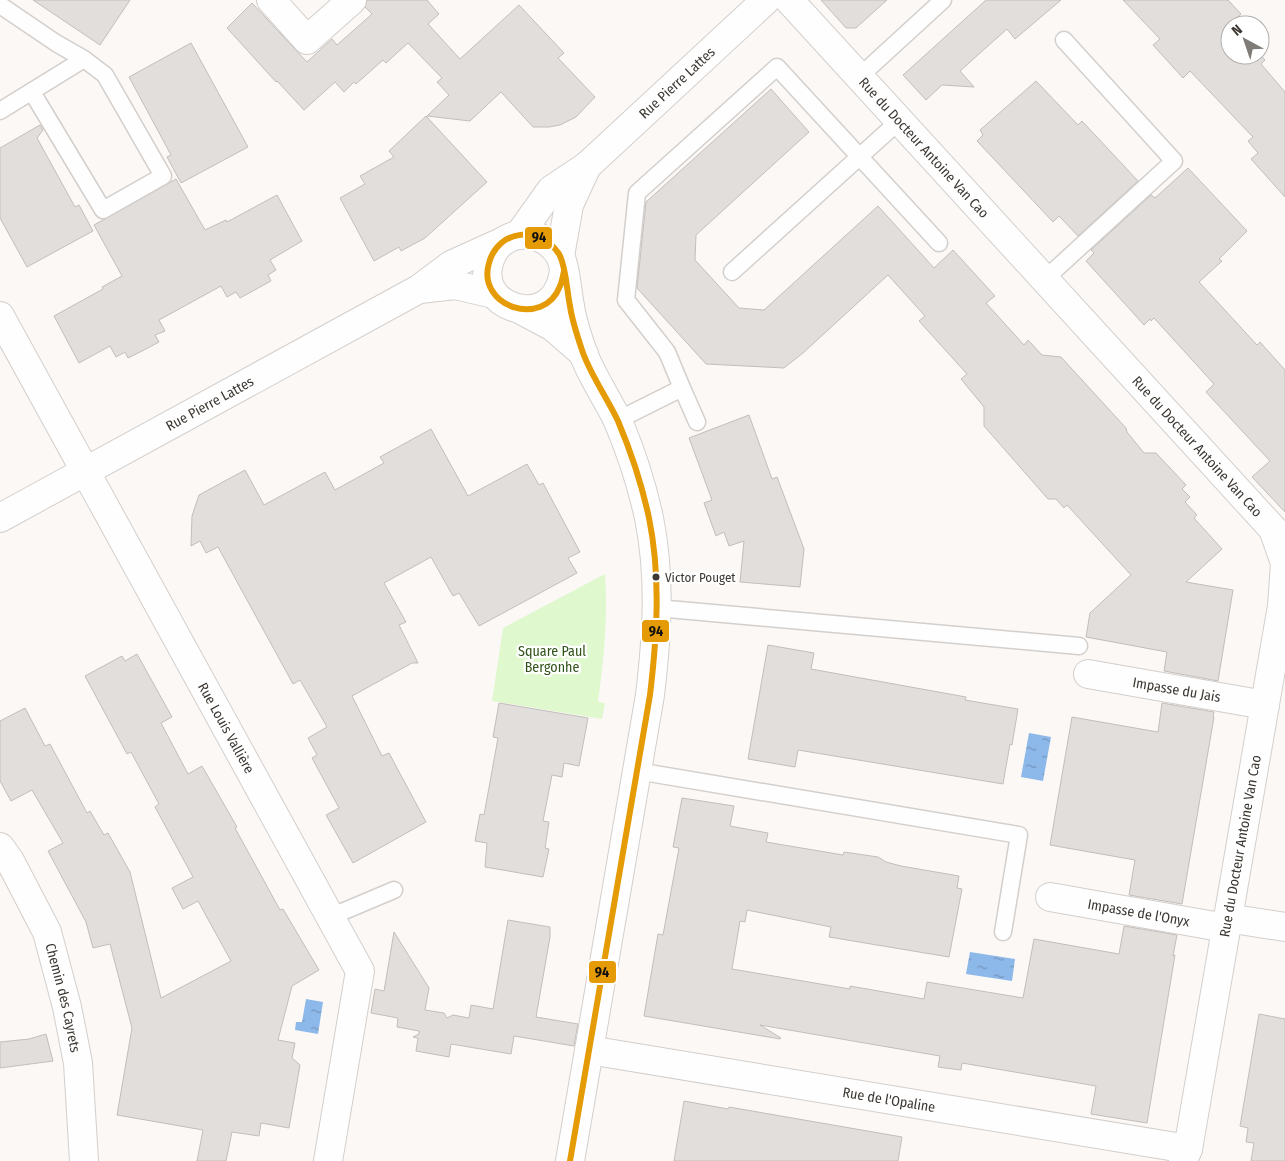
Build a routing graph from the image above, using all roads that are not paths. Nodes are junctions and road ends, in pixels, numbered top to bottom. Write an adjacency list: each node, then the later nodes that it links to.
1 (271, 0): 2 (street)
2 (352, 0)
3 (766, 0): 14 (street, Rue Pierre Lattes)
4 (789, 0): 9 (street, Rue du Docteur Antoine Van Cao)
5 (943, 0): 9 (lane)
6 (0, 5): 8 (lane)
7 (1064, 40): 19 (lane)
8 (84, 59): 10 (lane); 10 (lane)
9 (859, 77): 12 (street, Rue du Docteur Antoine Van Cao)
10 (32, 92): 11 (lane)
11 (0, 111)
12 (899, 121): 13 (lane); 19 (street, Rue du Docteur Antoine Van Cao)
13 (860, 156): 16 (lane); 18 (lane); 25 (lane)
14 (587, 166): 15 (street, Rue Pierre Lattes); 17 (street, Rue Pierre Lattes)
15 (512, 237): 17 (street); 20 (street, Rue Pierre Lattes); 21 (street)
16 (939, 243)
17 (562, 263): 22 (street); 24 (street)
18 (732, 272)
19 (1045, 279): 30 (street, Rue du Docteur Antoine Van Cao)
20 (419, 289): 21 (street, Rue Pierre Lattes); 28 (street, Rue Pierre Lattes)
21 (494, 294): 22 (street)
22 (521, 310): 24 (street)
23 (0, 316): 28 (street, Rue Louis Vallière)
24 (584, 354): 26 (street)
25 (682, 388): 26 (lane); 27 (lane)
26 (618, 420): 31 (street)
27 (697, 422)
28 (85, 472): 29 (street, Rue Pierre Lattes); 39 (street, Rue Louis Vallière)
29 (0, 518)
30 (1285, 563): 34 (street, Rue du Docteur Antoine Van Cao)
31 (657, 608): 32 (lane); 35 (street)
32 (1079, 646)
33 (1088, 674): 34 (street, Impasse du Jais)
34 (1265, 705): 40 (street, Rue du Docteur Antoine Van Cao)
35 (637, 771): 42 (lane); 43 (street)
36 (0, 847): 45 (street, Chemin des Cayrets)
37 (394, 890): 39 (lane)
38 (1050, 898): 40 (street, Impasse de l'Onyx)
39 (330, 917): 46 (street, Rue Louis Vallière)
40 (1227, 923): 41 (street, Impasse de l'Onyx); 44 (street, Rue du Docteur Antoine Van Cao)
41 (1285, 927)
42 (1003, 932)
43 (589, 1050): 44 (street, Rue de l'Opaline); 47 (street)
44 (1185, 1155)
45 (84, 1161)
46 (328, 1161)
47 (570, 1161)

